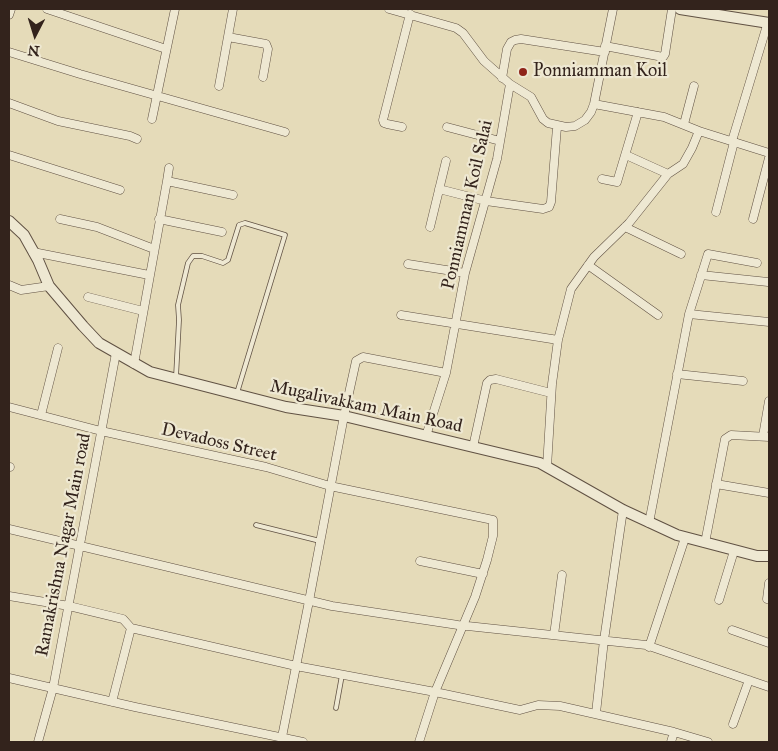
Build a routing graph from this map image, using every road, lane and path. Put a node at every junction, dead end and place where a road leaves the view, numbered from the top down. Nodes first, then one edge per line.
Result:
1 (11, 9) edge
2 (47, 9) edge
3 (175, 9) edge
4 (233, 9) edge
5 (389, 9) edge
6 (613, 9) edge
7 (672, 9) edge
8 (680, 9) edge
9 (410, 14) junction
10 (9, 15) edge
11 (769, 23) edge
12 (228, 37) junction
13 (166, 49) junction
14 (605, 49) junction
15 (9, 52) edge
16 (263, 77) dead end
17 (502, 78) junction
18 (510, 84) junction
19 (219, 86) dead end
20 (694, 86) dead end
21 (156, 96) junction
22 (9, 103) edge
23 (593, 108) junction
24 (638, 112) junction
25 (152, 119) dead end
26 (684, 124) junction
27 (447, 126) dead end
28 (402, 127) dead end
29 (557, 127) junction
30 (698, 131) junction
31 (285, 132) dead end
32 (137, 139) dead end
33 (500, 141) junction
34 (733, 141) junction
35 (769, 153) edge
36 (9, 155) edge
37 (626, 155) junction
38 (769, 158) edge
39 (446, 161) dead end
40 (169, 168) dead end
41 (668, 174) junction
42 (602, 180) dead end
43 (167, 181) junction
44 (440, 189) junction
45 (120, 190) dead end
46 (232, 195) dead end
47 (486, 201) junction
48 (716, 212) dead end
49 (60, 219) dead end
50 (753, 219) dead end
51 (159, 220) junction
52 (9, 221) edge
53 (430, 227) dead end
54 (625, 227) junction
55 (222, 232) dead end
56 (154, 249) junction
57 (33, 252) junction
58 (681, 254) dead end
59 (757, 262) dead end
60 (408, 264) dead end
61 (588, 265) junction
62 (465, 273) junction
63 (149, 275) junction
64 (701, 275) junction
65 (768, 282) edge
66 (9, 285) edge
67 (49, 286) junction
68 (88, 297) dead end
69 (143, 311) junction
70 (689, 314) junction
71 (401, 315) dead end
72 (658, 315) dead end
73 (769, 322) edge
74 (456, 323) junction
75 (558, 340) junction
76 (58, 348) dead end
77 (116, 353) junction
78 (134, 364) junction
79 (446, 373) junction
80 (677, 374) junction
81 (175, 379) junction
82 (743, 381) dead end
83 (551, 393) junction
84 (237, 394) junction
85 (769, 401) edge
86 (9, 407) edge
87 (41, 415) junction
88 (344, 416) junction
89 (101, 431) junction
90 (426, 436) junction
91 (766, 436) edge
92 (473, 447) junction
93 (548, 467) junction
94 (716, 484) junction
95 (330, 486) junction
96 (769, 492) edge
97 (623, 510) junction
98 (649, 523) junction
99 (256, 525) dead end
100 (9, 529) edge
101 (685, 538) junction
102 (320, 541) junction
103 (705, 543) junction
104 (80, 545) junction
105 (734, 550) junction
106 (769, 556) edge
107 (420, 561) dead end
108 (483, 574) junction
109 (562, 575) dead end
110 (769, 583) edge
111 (9, 596) edge
112 (767, 599) dead end
113 (719, 600) dead end
114 (310, 601) junction
115 (69, 606) junction
116 (462, 625) junction
117 (131, 628) junction
118 (732, 630) dead end
119 (554, 635) junction
120 (604, 640) junction
121 (769, 643) edge
122 (650, 647) junction
123 (296, 666) junction
124 (342, 675) junction
125 (9, 678) edge
126 (749, 680) junction
127 (769, 687) edge
128 (53, 688) junction
129 (435, 692) junction
130 (112, 702) junction
131 (336, 708) dead end
132 (596, 713) junction
133 (733, 724) dead end
134 (674, 732) junction
135 (281, 740) edge
136 (38, 742) edge
137 (303, 742) edge
138 (418, 742) edge
139 (671, 742) edge
140 (708, 742) edge

1 - 10 street
2 - 13 street
3 - 13 street
4 - 12 street
5 - 9 street
6 - 14 street
7 - 14 street
8 - 11 street
9 - 17 street
9 - 28 street
11 - 34 street
12 - 16 street
12 - 19 street
13 - 21 street
14 - 17 street
14 - 23 street
15 - 21 street
17 - 18 street
18 - 29 street
18 - 33 street, Ponniamman Koil Salai
20 - 26 street
21 - 25 street
21 - 31 street
22 - 32 street
23 - 24 street
23 - 29 street
24 - 26 street
24 - 37 street
26 - 30 street
27 - 33 street
29 - 47 street
30 - 34 street
30 - 41 street
33 - 47 street, Ponniamman Koil Salai
34 - 35 street
34 - 48 street
36 - 45 street
37 - 41 street
37 - 42 street
38 - 50 street
39 - 44 street
40 - 43 street
41 - 54 street
43 - 46 street
43 - 51 street
44 - 47 street
44 - 53 street
47 - 62 street, Ponniamman Koil Salai
49 - 56 street
51 - 55 street
51 - 56 street
52 - 57 street, Mugalivakkam Main Road
54 - 58 street
54 - 61 street
56 - 63 street
57 - 63 street
57 - 67 street, Mugalivakkam Main Road
59 - 64 street
60 - 62 street
61 - 72 street
61 - 75 street
62 - 74 street, Ponniamman Koil Salai
63 - 69 street
64 - 65 street
64 - 70 street
66 - 67 street
67 - 77 street, Mugalivakkam Main Road
68 - 69 street
69 - 78 street
70 - 73 street
70 - 80 street
71 - 74 street
74 - 75 street
74 - 79 street, Ponniamman Koil Salai
75 - 83 street
76 - 87 street
77 - 78 street, Mugalivakkam Main Road
77 - 89 street, Ramakrishna Nagar Main road
78 - 81 street, Mugalivakkam Main Road
79 - 88 street
79 - 90 street, Ponniamman Koil Salai
80 - 82 street
80 - 98 street
81 - 84 street, Mugalivakkam Main Road
81 - 84 lane
83 - 92 street
83 - 93 street
84 - 88 street, Mugalivakkam Main Road
85 - 91 street
86 - 87 street, Devadoss Street
87 - 89 street, Devadoss Street
88 - 90 street, Mugalivakkam Main Road
88 - 95 street
89 - 95 street, Devadoss Street
89 - 104 street, Ramakrishna Nagar Main road
90 - 92 street, Mugalivakkam Main Road
91 - 94 street
92 - 93 street, Mugalivakkam Main Road
93 - 97 street, Mugalivakkam Main Road
94 - 96 street
94 - 103 street
95 - 102 street
95 - 108 street, Devadoss Street
97 - 98 street, Mugalivakkam Main Road
97 - 120 street
98 - 101 street, Mugalivakkam Main Road
99 - 102 lane
100 - 104 street
101 - 103 street, Mugalivakkam Main Road
101 - 122 street
102 - 114 street
103 - 105 street, Mugalivakkam Main Road
104 - 114 street
104 - 115 street, Ramakrishna Nagar Main road
105 - 106 street, Mugalivakkam Main Road
105 - 113 street
107 - 108 street
108 - 116 street
109 - 119 street
110 - 112 street
111 - 115 street
114 - 116 street
114 - 123 street
115 - 117 street
115 - 128 street, Ramakrishna Nagar Main road
116 - 119 street
116 - 129 street
117 - 123 street
117 - 130 street
118 - 121 street
119 - 120 street
120 - 122 street
120 - 132 street
122 - 126 street
123 - 124 street
123 - 135 street
124 - 129 street
124 - 131 lane
125 - 128 street
126 - 127 street
126 - 133 street
128 - 130 street
128 - 136 street, Ramakrishna Nagar Main road
129 - 132 street
129 - 138 street
130 - 135 street
132 - 134 street
134 - 139 street
134 - 140 street
135 - 137 street

